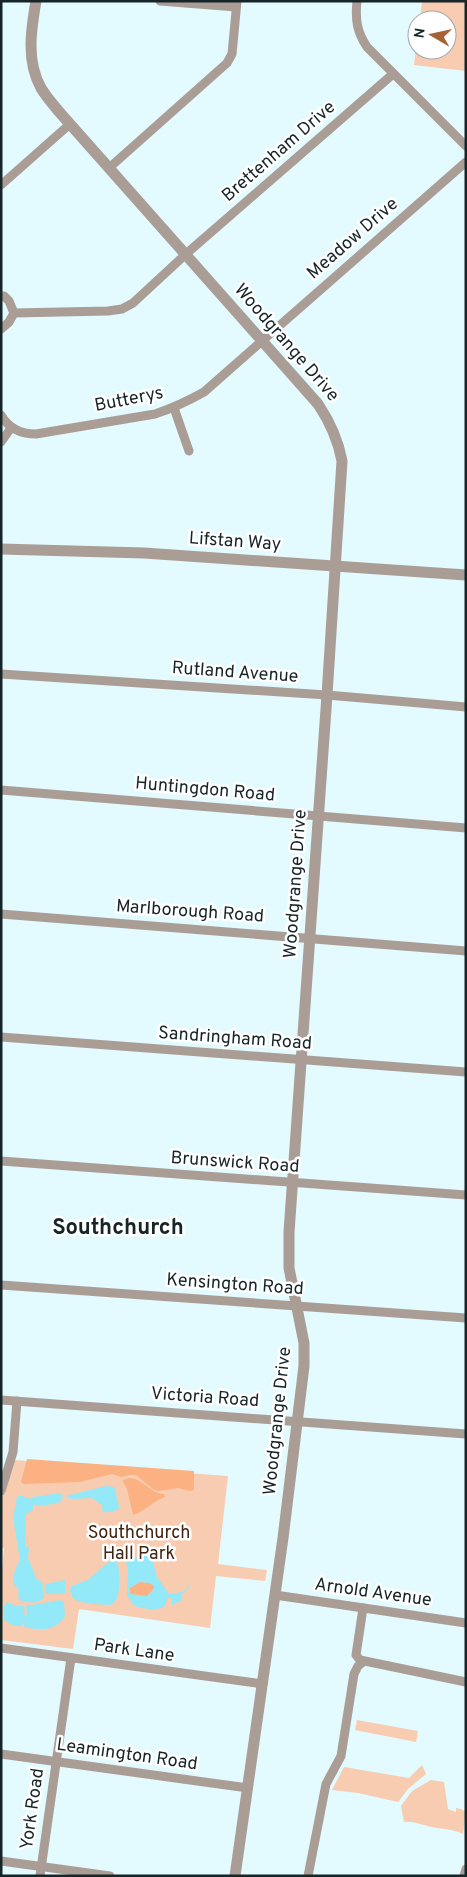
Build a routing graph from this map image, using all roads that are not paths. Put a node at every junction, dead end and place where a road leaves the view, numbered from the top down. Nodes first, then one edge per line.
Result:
1 (36, 1) edge
2 (160, 1) edge
3 (357, 1) edge
4 (236, 4) edge
5 (393, 74) junction
6 (70, 124) junction
7 (466, 146) edge
8 (466, 162) edge
9 (109, 168) junction
10 (1, 185) edge
11 (186, 254) junction
12 (1, 296) edge
13 (14, 313) junction
14 (1, 329) edge
15 (262, 341) junction
16 (174, 408) junction
17 (1, 415) edge
18 (11, 428) junction
19 (1, 442) edge
20 (188, 451) dead end
21 (1, 549) edge
22 (336, 567) junction
23 (466, 575) edge
24 (1, 674) edge
25 (327, 696) junction
26 (466, 707) edge
27 (1, 790) edge
28 (318, 816) junction
29 (466, 828) edge
30 (1, 914) edge
31 (310, 938) junction
32 (466, 951) edge
33 (1, 1037) edge
34 (301, 1060) junction
35 (466, 1072) edge
36 (1, 1161) edge
37 (292, 1183) junction
38 (466, 1195) edge
39 (1, 1285) edge
40 (296, 1305) junction
41 (466, 1318) edge
42 (1, 1400) edge
43 (17, 1401) junction
44 (298, 1422) junction
45 (466, 1434) edge
46 (1, 1492) edge
47 (275, 1595) junction
48 (363, 1608) junction
49 (466, 1623) edge
50 (1, 1648) edge
51 (71, 1658) junction
52 (362, 1662) junction
53 (466, 1682) edge
54 (263, 1684) junction
55 (1, 1754) edge
56 (56, 1762) junction
57 (248, 1788) junction
58 (1, 1861) edge
59 (466, 1869) edge
60 (41, 1871) edge
61 (110, 1876) edge
62 (235, 1876) edge
63 (308, 1876) edge
64 (464, 1876) edge

1 - 6 street, Woodgrange Drive
2 - 4 street
3 - 5 street
4 - 9 street
5 - 7 street
5 - 11 street, Brettenham Drive
6 - 9 street, Woodgrange Drive
6 - 10 street
8 - 15 street, Meadow Drive
9 - 11 street, Woodgrange Drive
11 - 13 street
11 - 15 street, Woodgrange Drive
12 - 13 street
13 - 14 street
15 - 16 street, Butterys
15 - 22 street, Woodgrange Drive
16 - 18 street, Butterys
16 - 20 street
17 - 18 street
18 - 19 street
21 - 22 street, Lifstan Way
22 - 23 street, Lifstan Way
22 - 25 street, Woodgrange Drive
24 - 25 street, Rutland Avenue
25 - 26 street, Rutland Avenue
25 - 28 street, Woodgrange Drive
27 - 28 street, Huntingdon Road
28 - 29 street, Huntingdon Road
28 - 31 street, Woodgrange Drive
30 - 31 street, Marlborough Road
31 - 32 street, Marlborough Road
31 - 34 street, Woodgrange Drive
33 - 34 street, Sandringham Road
34 - 35 street, Sandringham Road
34 - 37 street, Woodgrange Drive
36 - 37 street, Brunswick Road
37 - 38 street, Brunswick Road
37 - 40 street, Woodgrange Drive
39 - 40 street, Kensington Road
40 - 41 street, Kensington Road
40 - 44 street, Woodgrange Drive
42 - 43 street, Victoria Road
43 - 44 street, Victoria Road
43 - 46 street
44 - 45 street, Victoria Road
44 - 47 street, Woodgrange Drive
47 - 48 street, Arnold Avenue
47 - 54 street, Woodgrange Drive
48 - 49 street, Arnold Avenue
48 - 52 street
50 - 51 street, Park Lane
51 - 54 street, Park Lane
51 - 56 street, York Road
52 - 53 street
52 - 63 street
54 - 57 street, Woodgrange Drive
55 - 56 street, Leamington Road
56 - 57 street, Leamington Road
56 - 60 street, York Road
57 - 62 street, Woodgrange Drive
58 - 60 street
59 - 64 street
60 - 61 street

